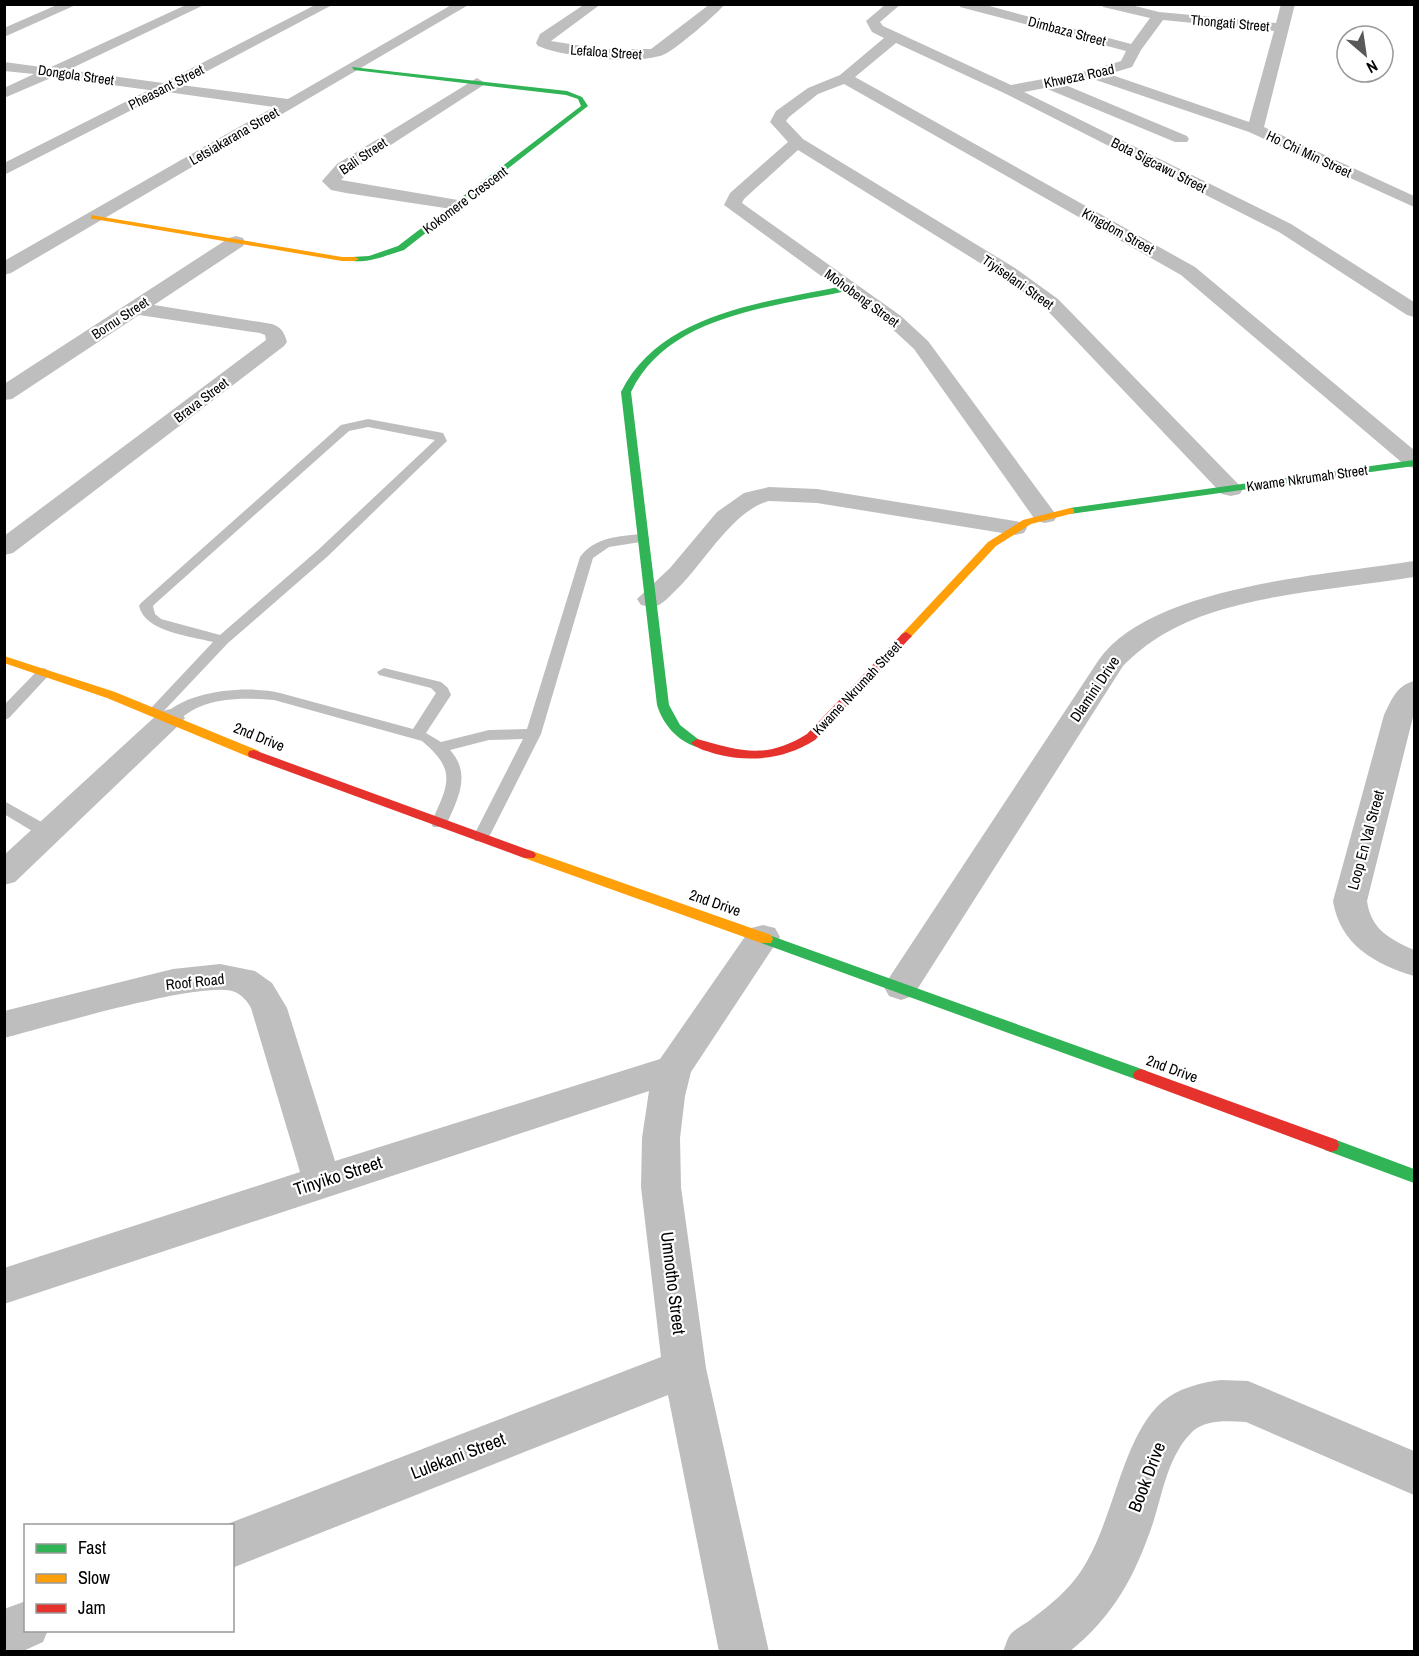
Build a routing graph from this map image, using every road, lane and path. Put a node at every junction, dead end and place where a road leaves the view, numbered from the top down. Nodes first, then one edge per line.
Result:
1 (72, 4) edge
2 (200, 4) edge
3 (328, 4) edge
4 (464, 4) edge
5 (595, 4) edge
6 (718, 4) edge
7 (895, 4) edge
8 (965, 4) edge
9 (1108, 4) edge
10 (1288, 4) edge
11 (1159, 16) junction
12 (1282, 28) junction
13 (4, 33) edge
14 (894, 37) junction
15 (1134, 49) junction
16 (4, 66) edge
17 (354, 68) junction
18 (53, 72) junction
19 (1094, 74) junction
20 (845, 78) junction
21 (477, 83) junction
22 (1047, 83) junction
23 (165, 87) junction
24 (1009, 90) junction
25 (4, 94) edge
26 (290, 104) junction
27 (1255, 129) junction
28 (1181, 139) dead end
29 (797, 142) junction
30 (4, 170) edge
31 (1414, 202) edge
32 (458, 205) junction
33 (94, 217) junction
34 (236, 242) junction
35 (7, 265) edge
36 (848, 288) junction
37 (135, 308) junction
38 (1414, 311) edge
39 (4, 394) edge
40 (1414, 462) edge
41 (1231, 489) junction
42 (1045, 516) junction
43 (1015, 528) junction
44 (11, 537) edge
45 (642, 538) junction
46 (1414, 569) edge
47 (650, 599) junction
48 (223, 640) junction
49 (4, 659) edge
50 (44, 672) junction
51 (384, 672) dead end
52 (1414, 690) edge
53 (4, 715) edge
54 (162, 715) junction
55 (532, 734) junction
56 (417, 735) junction
57 (440, 747) junction
58 (4, 806) edge
59 (439, 823) junction
60 (48, 833) junction
61 (481, 837) junction
62 (4, 874) edge
63 (763, 937) junction
64 (1414, 963) edge
65 (901, 987) junction
66 (4, 1025) edge
67 (673, 1069) junction
68 (1414, 1176) edge
69 (322, 1181) junction
70 (4, 1286) edge
71 (684, 1368) junction
72 (1414, 1473) edge
73 (234, 1544) edge
74 (24, 1627) edge
75 (4, 1634) edge
76 (744, 1652) edge
77 (1028, 1652) edge

1 - 13 street
2 - 18 street
3 - 23 street, Pheasant Street
4 - 17 street, Letsiakarana Street
5 - 6 street, Lefaloa Street
7 - 14 street, Bota Sigcawu Street
8 - 15 street, Dimbaza Street
9 - 11 street, Thongati Street
10 - 12 street, Ho Chi Min Street
11 - 12 street, Thongati Street
11 - 15 street, Khweza Road
12 - 27 street, Ho Chi Min Street
14 - 20 street
14 - 24 street, Bota Sigcawu Street
15 - 19 street, Khweza Road
16 - 18 street, Dongola Street
17 - 21 street, Kokomere Crescent
17 - 26 street, Letsiakarana Street
18 - 23 street, Dongola Street
18 - 25 street
19 - 22 street, Khweza Road
19 - 27 street
20 - 29 street, Tiyiselani Street
20 - 40 street, Kingdom Street
21 - 32 street, Kokomere Crescent
21 - 32 street, Bali Street
22 - 24 street, Khweza Road
22 - 28 street
23 - 26 street, Dongola Street
23 - 30 street, Pheasant Street
24 - 38 street, Bota Sigcawu Street
26 - 33 street, Letsiakarana Street
27 - 31 street, Ho Chi Min Street
29 - 36 street, Mohobeng Street
29 - 41 street, Tiyiselani Street
32 - 34 street, Kokomere Crescent
33 - 34 street, Kokomere Crescent
33 - 35 street, Letsiakarana Street
34 - 37 street, Bornu Street
36 - 42 street, Mohobeng Street
36 - 45 street, Kwame Nkrumah Street
37 - 39 street, Bornu Street
37 - 44 street, Brava Street
40 - 41 street, Kwame Nkrumah Street
41 - 42 street, Kwame Nkrumah Street
42 - 43 street, Kwame Nkrumah Street
43 - 47 street
43 - 47 street, Kwame Nkrumah Street
45 - 47 street, Kwame Nkrumah Street
45 - 55 lane
46 - 65 street, Dlamini Drive
48 - 48 lane
48 - 54 lane
49 - 50 street, 2nd Drive
50 - 53 lane
50 - 54 street, 2nd Drive
51 - 56 lane
52 - 64 street, Loop En Val Street
54 - 56 lane
54 - 59 street, 2nd Drive
54 - 60 street
55 - 57 lane
55 - 61 lane
56 - 57 lane
57 - 59 lane
58 - 60 lane
59 - 61 street, 2nd Drive
60 - 62 street
61 - 63 street, 2nd Drive
63 - 65 street, 2nd Drive
63 - 67 street, Umnotho Street
65 - 68 street, 2nd Drive
66 - 69 street, Roof Road
67 - 69 street, Tinyiko Street
67 - 71 street, Umnotho Street
69 - 70 street, Tinyiko Street
71 - 73 street, Lulekani Street
71 - 76 street, Umnotho Street
72 - 77 street, Book Drive
74 - 75 street

